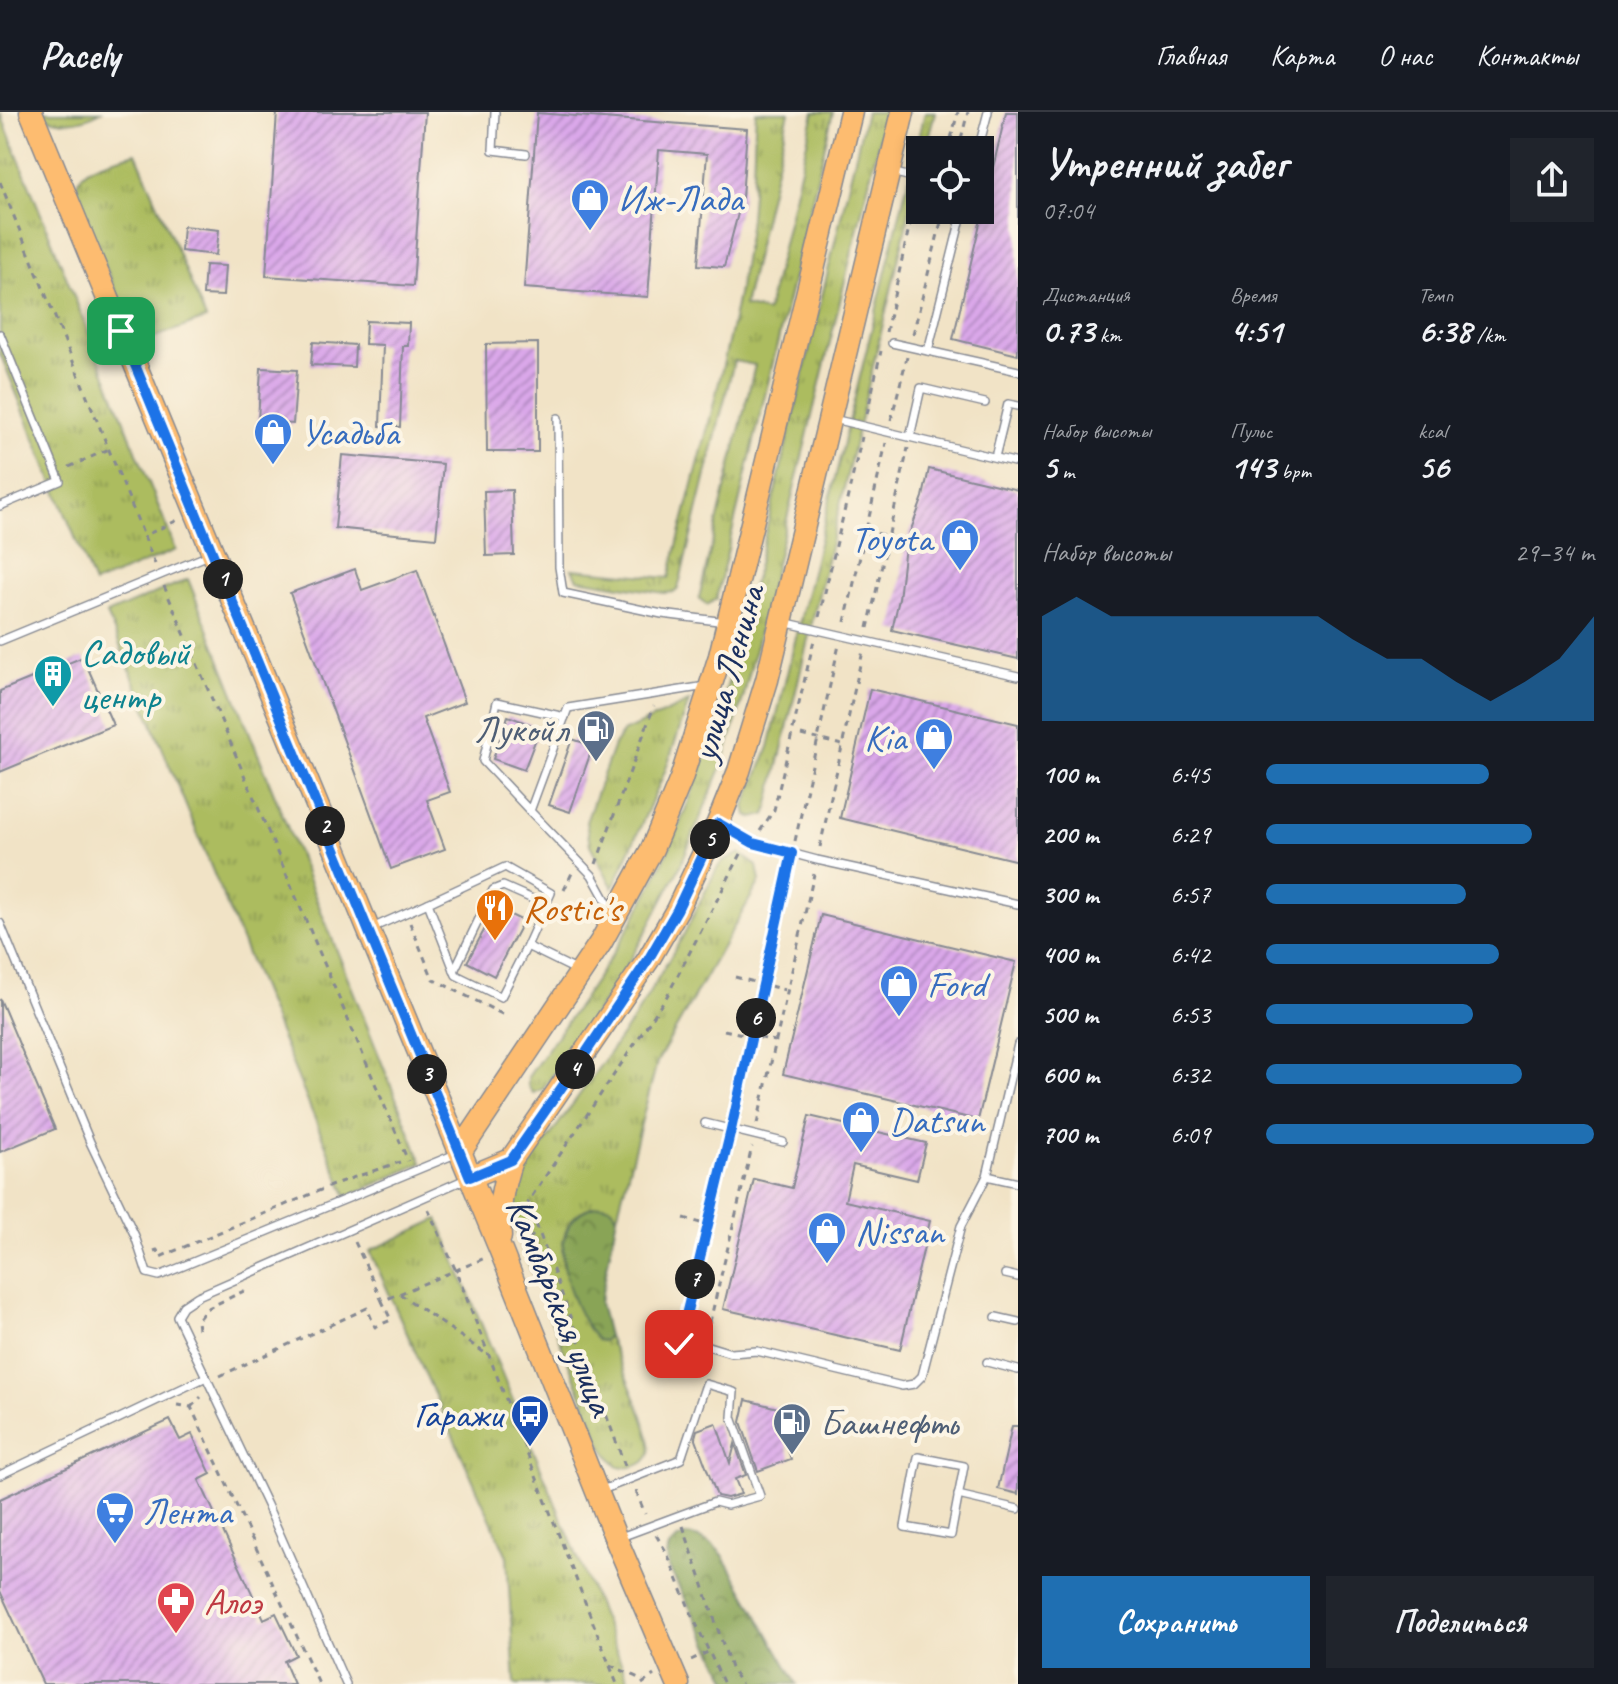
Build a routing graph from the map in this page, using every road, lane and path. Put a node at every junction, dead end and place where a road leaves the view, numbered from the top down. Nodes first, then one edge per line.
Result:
1 (31, 112) edge
2 (495, 112) edge
3 (851, 112) edge
4 (903, 112) edge
5 (958, 112) edge
6 (968, 112) edge
7 (988, 112) edge
8 (952, 136) edge
9 (962, 136) edge
10 (982, 136) edge
11 (526, 154) dead end
12 (889, 171) junction
13 (906, 175) edge
14 (0, 182) edge
15 (910, 224) edge
16 (941, 224) edge
17 (960, 224) edge
18 (0, 334) edge
19 (892, 343) dead end
20 (910, 347) junction
21 (928, 351) junction
22 (1018, 371) edge
23 (985, 403) dead end
24 (1018, 406) edge
25 (558, 418) dead end
26 (830, 418) junction
27 (864, 426) junction
28 (888, 432) junction
29 (910, 437) junction
30 (109, 449) junction
31 (995, 457) junction
32 (1018, 463) edge
33 (56, 472) junction
34 (0, 506) edge
35 (196, 512) junction
36 (865, 531) junction
37 (144, 536) junction
38 (888, 536) junction
39 (213, 553) junction
40 (159, 575) junction
41 (728, 622) junction
42 (781, 622) junction
43 (816, 630) junction
44 (842, 636) junction
45 (0, 641) edge
46 (865, 641) junction
47 (1018, 676) edge
48 (712, 685) junction
49 (658, 694) junction
50 (565, 717) junction
51 (801, 735) dead end
52 (818, 739) junction
53 (842, 745) junction
54 (530, 811) junction
55 (718, 823) junction
56 (753, 843) junction
57 (792, 853) junction
58 (817, 860) junction
59 (592, 875) junction
60 (428, 903) junction
61 (1018, 904) edge
62 (546, 905) junction
63 (616, 917) junction
64 (0, 923) edge
65 (368, 929) junction
66 (527, 946) junction
67 (454, 971) junction
68 (582, 973) junction
69 (735, 977) dead end
70 (763, 984) junction
71 (787, 991) junction
72 (724, 1030) dead end
73 (752, 1036) junction
74 (775, 1041) junction
75 (1018, 1044) edge
76 (705, 1123) dead end
77 (731, 1130) junction
78 (754, 1135) junction
79 (783, 1142) dead end
80 (460, 1152) junction
81 (511, 1160) junction
82 (411, 1170) junction
83 (987, 1176) junction
84 (470, 1177) junction
85 (1018, 1183) edge
86 (423, 1197) junction
87 (684, 1218) dead end
88 (708, 1225) junction
89 (539, 1233) junction
90 (355, 1241) dead end
91 (501, 1251) junction
92 (140, 1258) junction
93 (456, 1271) junction
94 (1005, 1274) dead end
95 (1018, 1277) edge
96 (246, 1290) dead end
97 (400, 1294) junction
98 (382, 1301) junction
99 (996, 1317) dead end
100 (1018, 1322) edge
101 (199, 1336) dead end
102 (657, 1340) dead end
103 (679, 1344) junction
104 (705, 1345) junction
105 (489, 1356) junction
106 (987, 1362) dead end
107 (1018, 1370) edge
108 (220, 1376) junction
109 (204, 1378) junction
110 (225, 1387) dead end
111 (210, 1388) junction
112 (176, 1405) dead end
113 (191, 1407) junction
114 (0, 1475) edge
115 (631, 1479) junction
116 (597, 1492) junction
117 (958, 1495) junction
118 (1018, 1509) edge
119 (679, 1515) junction
120 (650, 1526) junction
121 (616, 1539) junction
122 (609, 1665) junction
123 (643, 1680) dead end
124 (319, 1684) edge
125 (346, 1684) edge
126 (617, 1684) edge
127 (678, 1684) edge
128 (724, 1684) edge
129 (741, 1684) edge

1 - 35 main road, Камбарская улица
2 - 11 lane
3 - 41 main road, улица Ленина
4 - 12 main road, улица Ленина
5 - 8 path
6 - 9 path
7 - 10 lane
12 - 13 lane
12 - 26 main road, улица Ленина
14 - 30 path
15 - 27 path
16 - 20 path
17 - 21 lane
18 - 33 lane
19 - 20 lane
20 - 21 lane
20 - 28 path
21 - 22 lane
23 - 29 lane
24 - 31 lane
25 - 41 lane
26 - 27 lane
26 - 42 main road, улица Ленина
27 - 28 lane
27 - 43 path
28 - 29 lane
28 - 36 path
29 - 31 lane
29 - 38 path
30 - 33 path
30 - 37 path
31 - 32 lane
33 - 34 lane
35 - 37 path
35 - 39 main road, Камбарская улица
36 - 38 path
36 - 44 path
37 - 40 path
38 - 46 path
39 - 40 lane
39 - 65 main road, Камбарская улица
40 - 45 lane
40 - 82 path
41 - 48 main road, улица Ленина
42 - 43 lane
42 - 55 main road, улица Ленина
43 - 44 lane
43 - 56 path
44 - 46 lane
44 - 52 path
46 - 47 lane
46 - 53 path
48 - 49 lane
48 - 63 main road, улица Ленина
49 - 50 lane
49 - 59 path
50 - 54 lane
50 - 54 lane
51 - 52 path
52 - 53 path
52 - 57 path
53 - 58 path
54 - 59 lane
55 - 56 lane
55 - 81 main road, улица Ленина
56 - 57 lane
56 - 89 path
57 - 58 lane
57 - 70 path
58 - 61 lane
58 - 71 path
59 - 63 lane
60 - 62 lane
60 - 65 lane
60 - 67 lane
62 - 66 lane
62 - 67 lane
63 - 68 main road, улица Ленина
64 - 92 lane
65 - 80 main road, Камбарская улица
66 - 67 lane
66 - 68 lane
68 - 80 main road, улица Ленина
69 - 70 path
70 - 71 path
70 - 73 path
71 - 74 path
72 - 73 path
73 - 74 path
73 - 77 path
74 - 78 path
75 - 83 lane
76 - 77 lane
77 - 78 lane
77 - 88 path
78 - 79 lane
78 - 104 path
80 - 82 lane
80 - 84 main road, Камбарская улица
81 - 84 main road
81 - 91 main road
82 - 92 path
82 - 92 lane
83 - 85 lane
83 - 104 lane
84 - 86 lane
84 - 91 main road, Камбарская улица
86 - 93 path
86 - 109 lane
87 - 88 path
88 - 103 path
89 - 91 path
89 - 115 path
90 - 98 path
91 - 93 path
91 - 116 main road, Камбарская улица
93 - 97 path
93 - 105 path
94 - 95 lane
96 - 101 path
97 - 98 path
97 - 105 path
98 - 108 path
99 - 100 lane
102 - 103 lane
103 - 104 lane
105 - 122 path
106 - 107 lane
108 - 110 path
108 - 111 path
109 - 111 lane
109 - 114 lane
111 - 113 path
111 - 125 lane
112 - 113 path
113 - 124 path
115 - 116 lane
115 - 119 lane
115 - 120 path
116 - 121 main road, Камбарская улица
117 - 117 lane
117 - 118 lane
119 - 120 lane
119 - 129 path
120 - 121 lane
120 - 128 path
121 - 127 main road, Камбарская улица
122 - 123 path
122 - 126 path

